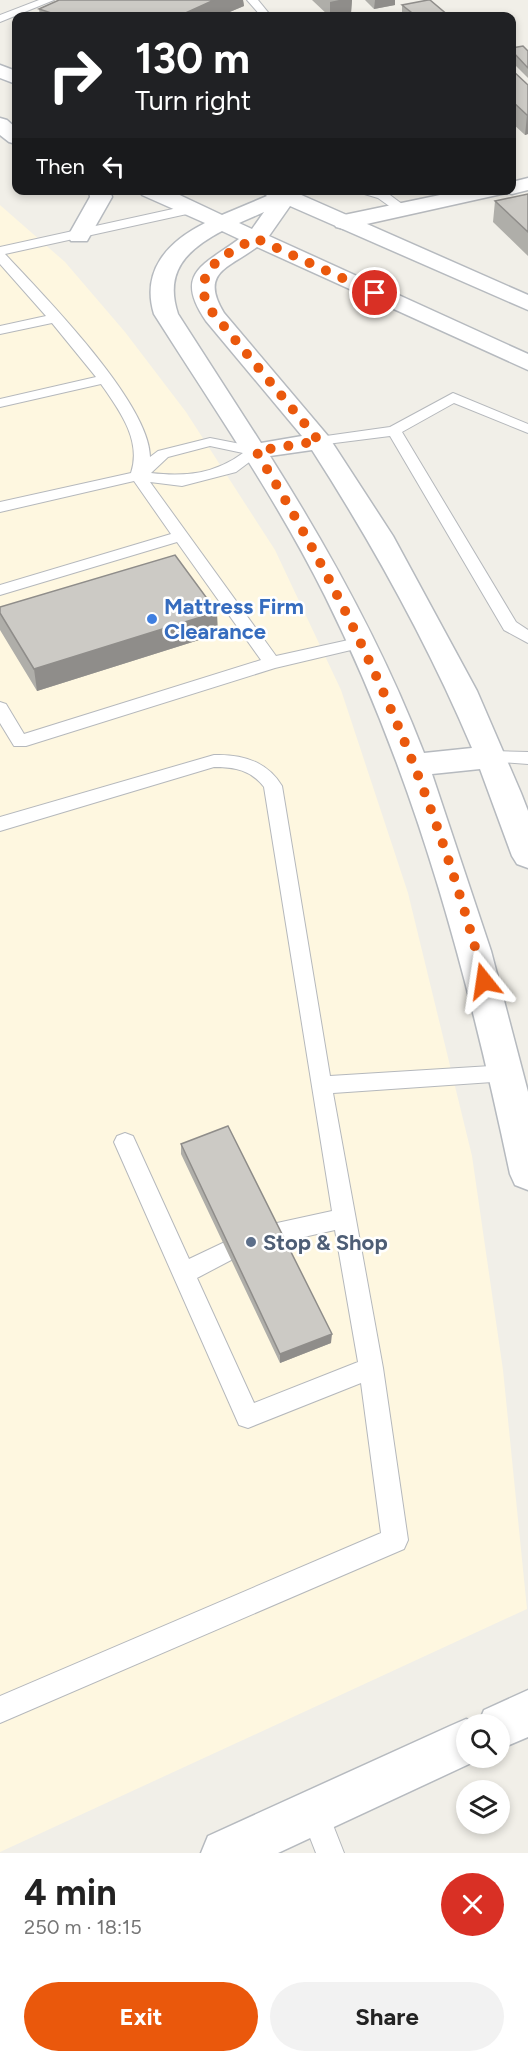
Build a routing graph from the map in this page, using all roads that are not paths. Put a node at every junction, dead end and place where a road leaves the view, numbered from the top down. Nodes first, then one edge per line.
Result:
1 (49, 0) edge
2 (252, 0) edge
3 (18, 12) edge
4 (262, 12) edge
5 (0, 123) edge
6 (12, 134) edge
7 (100, 195) edge
8 (161, 195) edge
9 (281, 195) edge
10 (284, 195) edge
11 (289, 195) edge
12 (390, 195) edge
13 (474, 195) edge
14 (191, 209) junction
15 (404, 210) junction
16 (220, 222) junction
17 (344, 222) junction
18 (79, 236) junction
19 (255, 238) junction
20 (0, 251) edge
21 (0, 256) edge
22 (528, 303) edge
23 (55, 318) junction
24 (455, 330) junction
25 (3, 331) edge
26 (528, 345) edge
27 (528, 363) edge
28 (104, 379) junction
29 (0, 403) edge
30 (528, 429) edge
31 (394, 431) junction
32 (319, 441) junction
33 (256, 451) junction
34 (138, 476) junction
35 (0, 507) edge
36 (182, 537) junction
37 (0, 590) edge
38 (528, 638) edge
39 (362, 642) junction
40 (272, 663) junction
41 (0, 708) edge
42 (491, 757) junction
43 (528, 758) edge
44 (414, 765) junction
45 (0, 824) edge
46 (528, 856) edge
47 (507, 1073) junction
48 (321, 1085) junction
49 (125, 1142) dead end
50 (528, 1174) edge
51 (344, 1218) junction
52 (277, 1233) edge
53 (227, 1251) edge
54 (184, 1274) junction
55 (371, 1368) junction
56 (0, 1710) edge
57 (528, 1713) edge
58 (510, 1721) edge
59 (456, 1748) edge
60 (322, 1833) edge
61 (225, 1853) edge

1 - 3 lane
2 - 4 lane
5 - 6 main road
7 - 18 main road
8 - 14 main road
9 - 16 main road
10 - 19 main road
11 - 17 main road
12 - 15 lane
13 - 15 main road
14 - 16 main road
14 - 18 lane
15 - 17 main road
16 - 19 main road
16 - 33 main road
17 - 22 main road
18 - 20 lane
19 - 24 main road
19 - 32 main road
21 - 23 lane
23 - 25 lane
23 - 28 lane
24 - 26 main road
24 - 27 main road
28 - 29 lane
28 - 34 lane
30 - 31 lane
31 - 32 lane
31 - 38 lane
32 - 33 main road
32 - 42 main road
33 - 34 lane
33 - 34 lane
33 - 39 main road
34 - 35 lane
34 - 36 lane
36 - 37 lane
36 - 40 lane
39 - 40 lane
39 - 44 main road
40 - 41 lane
42 - 43 lane
42 - 44 main road
42 - 46 main road
44 - 47 main road
45 - 48 lane
47 - 48 lane
47 - 50 main road
48 - 51 lane
49 - 54 lane
51 - 52 lane
51 - 55 lane
53 - 54 lane
54 - 55 lane
55 - 56 lane
57 - 58 main road
59 - 60 main road
60 - 61 main road

